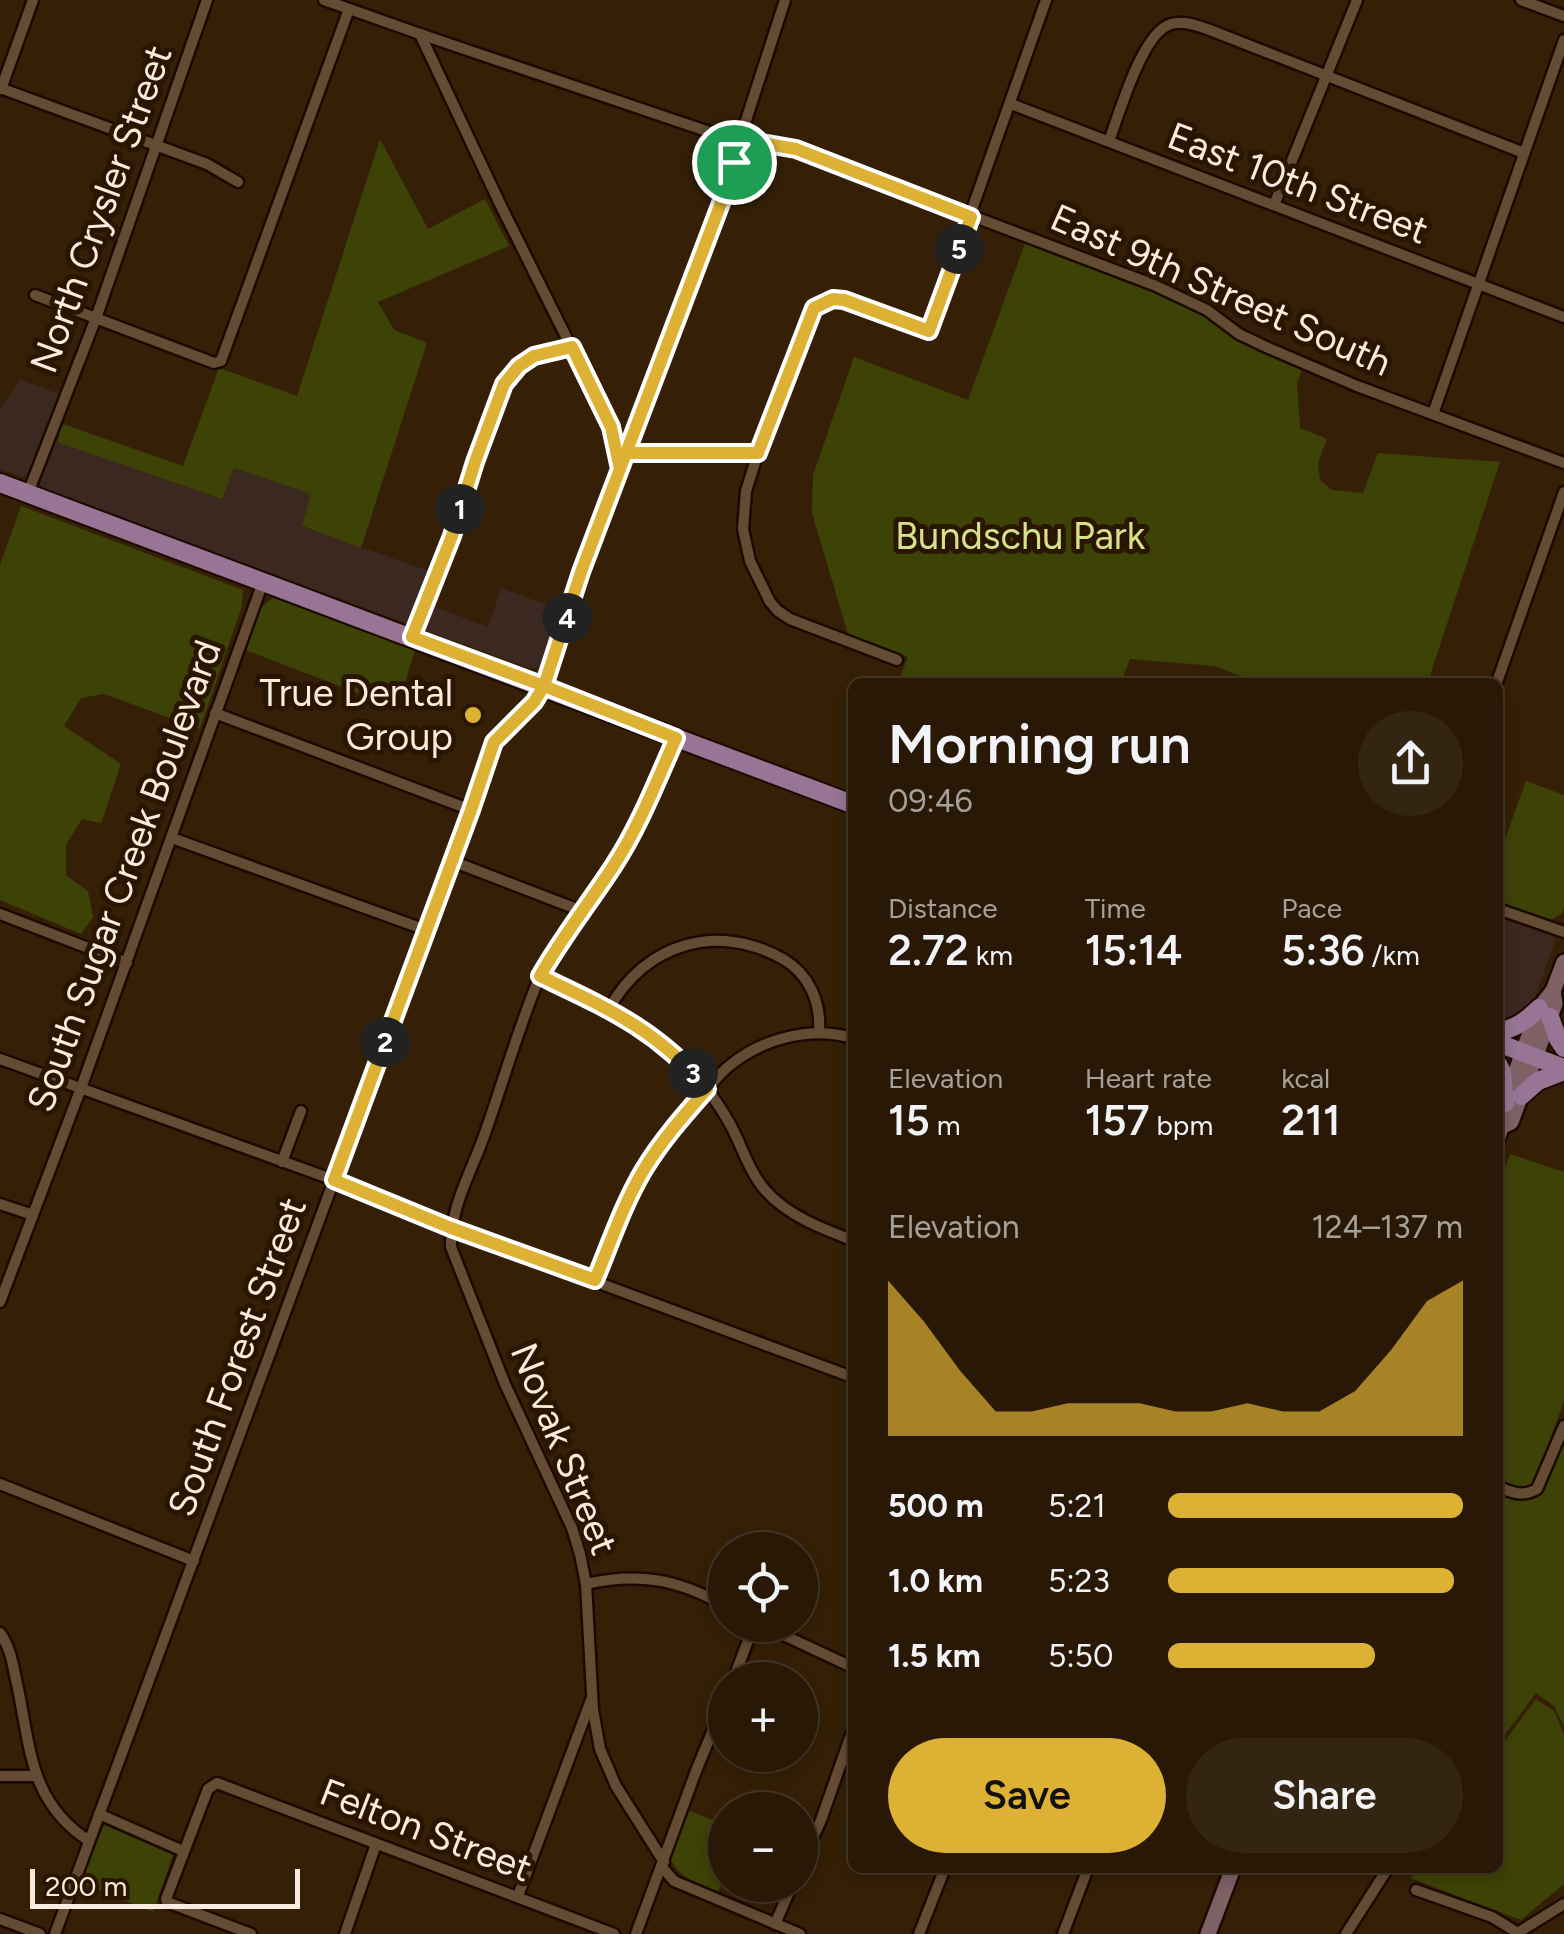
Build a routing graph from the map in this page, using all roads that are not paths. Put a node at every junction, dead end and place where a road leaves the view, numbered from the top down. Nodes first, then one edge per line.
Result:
1 (34, 0) edge
2 (207, 0) edge
3 (324, 0) edge
4 (785, 0) edge
5 (1046, 0) edge
6 (1357, 0) edge
7 (1521, 0) edge
8 (349, 9) junction
9 (1564, 16) edge
10 (420, 34) junction
11 (1564, 40) edge
12 (1328, 76) junction
13 (1, 88) edge
14 (1010, 104) junction
15 (739, 142) junction
16 (1110, 142) junction
17 (156, 144) junction
18 (1524, 153) junction
19 (238, 182) dead end
20 (1274, 205) junction
21 (971, 217) junction
22 (1478, 285) junction
23 (35, 295) dead end
24 (1564, 317) edge
25 (96, 318) junction
26 (572, 347) junction
27 (1433, 414) junction
28 (626, 453) junction
29 (758, 453) junction
30 (1564, 463) edge
31 (620, 469) junction
32 (0, 483) edge
33 (1564, 492) edge
34 (28, 494) junction
35 (263, 582) junction
36 (412, 637) junction
37 (897, 660) dead end
38 (1498, 678) edge
39 (544, 686) junction
40 (215, 713) junction
41 (676, 738) junction
42 (848, 802) edge
43 (471, 810) junction
44 (172, 838) junction
45 (452, 861) junction
46 (582, 911) junction
47 (1503, 911) edge
48 (0, 914) edge
49 (426, 930) junction
50 (1564, 932) edge
51 (126, 962) junction
52 (1564, 962) edge
53 (540, 976) junction
54 (609, 1008) junction
55 (1545, 1013) junction
56 (1503, 1031) edge
57 (818, 1032) junction
58 (848, 1037) edge
59 (1503, 1045) edge
60 (1564, 1048) edge
61 (1529, 1055) junction
62 (0, 1060) edge
63 (1564, 1069) edge
64 (1503, 1074) edge
65 (81, 1088) junction
66 (707, 1089) junction
67 (1513, 1099) junction
68 (302, 1111) dead end
69 (1503, 1113) edge
70 (282, 1162) junction
71 (334, 1180) junction
72 (0, 1204) edge
73 (33, 1216) junction
74 (451, 1228) junction
75 (848, 1238) edge
76 (595, 1280) junction
77 (0, 1302) edge
78 (848, 1375) edge
79 (1564, 1426) edge
80 (0, 1484) edge
81 (1503, 1489) edge
82 (194, 1560) junction
83 (586, 1584) junction
84 (708, 1596) edge
85 (1, 1634) edge
86 (799, 1642) edge
87 (848, 1664) edge
88 (592, 1696) junction
89 (708, 1742) edge
90 (848, 1743) edge
91 (0, 1776) edge
92 (37, 1776) junction
93 (100, 1814) junction
94 (818, 1825) edge
95 (90, 1841) junction
96 (376, 1844) junction
97 (184, 1851) junction
98 (663, 1865) junction
99 (943, 1873) edge
100 (1086, 1873) edge
101 (1230, 1873) edge
102 (1385, 1873) edge
103 (1416, 1890) dead end
104 (518, 1896) junction
105 (785, 1902) edge
106 (1564, 1904) edge
107 (0, 1919) edge
108 (776, 1924) junction
109 (1517, 1933) edge
110 (40, 1934) edge
111 (55, 1934) edge
112 (251, 1934) edge
113 (345, 1934) edge
114 (614, 1934) edge
115 (636, 1934) edge
116 (800, 1934) edge
117 (919, 1934) edge
118 (1063, 1934) edge
119 (1208, 1934) edge
120 (1346, 1934) edge

1 - 13 street
2 - 17 street, North Crysler Street
3 - 8 street, East 9th Street South
4 - 15 street
5 - 14 street
6 - 12 street
7 - 9 street
8 - 10 street, East 9th Street South
8 - 25 street
10 - 15 street, East 9th Street South
10 - 26 street
11 - 18 street
12 - 16 street
12 - 18 street
12 - 20 street
13 - 17 street
14 - 16 street, East 10th Street
14 - 21 street
15 - 21 street, East 9th Street South
15 - 28 street
16 - 20 street, East 10th Street
17 - 19 street
17 - 25 street, North Crysler Street
18 - 22 street
20 - 22 street, East 10th Street
21 - 27 street, East 9th Street South
21 - 29 street
22 - 24 street, East 10th Street
22 - 27 street
23 - 25 street
25 - 34 street, North Crysler Street
26 - 31 street
26 - 36 street
27 - 30 street, East 9th Street South
28 - 29 street
28 - 31 street
29 - 37 street
31 - 39 street
32 - 34 main road
33 - 38 street
34 - 35 main road
35 - 36 main road
35 - 40 street, South Sugar Creek Boulevard
36 - 39 main road
39 - 41 main road
39 - 43 street, South Forest Street
40 - 43 street
40 - 44 street, South Sugar Creek Boulevard
41 - 42 main road
41 - 46 street
43 - 45 street, South Forest Street
44 - 49 street
44 - 51 street, South Sugar Creek Boulevard
45 - 46 street
45 - 49 street, South Forest Street
46 - 53 street
47 - 50 street
48 - 51 street
49 - 71 street, South Forest Street
51 - 65 street, South Sugar Creek Boulevard
52 - 55 main road
53 - 54 street
53 - 74 street
54 - 57 street
54 - 66 street
55 - 56 main road
55 - 60 main road
55 - 61 main road
57 - 58 street
57 - 66 street
59 - 61 main road
61 - 63 main road
61 - 67 main road
62 - 65 street
63 - 67 main road
64 - 67 main road
65 - 70 street
65 - 73 street, South Sugar Creek Boulevard
66 - 75 street
66 - 76 street
67 - 69 main road
68 - 70 street
70 - 71 street
71 - 74 street
71 - 82 street, South Forest Street
72 - 73 street
73 - 77 street, South Sugar Creek Boulevard
74 - 76 street
74 - 83 street, Novak Street
76 - 78 street
79 - 81 street
80 - 82 street
82 - 93 street, South Forest Street
83 - 84 street
83 - 88 street, Novak Street
85 - 92 street
86 - 87 street
88 - 98 street, Novak Street
88 - 104 street
89 - 98 street
90 - 94 street
91 - 92 street
92 - 95 street
93 - 95 street, South Forest Street
93 - 97 street
95 - 111 street, South Forest Street
96 - 97 street, Felton Street
96 - 104 street, Felton Street
96 - 113 street
97 - 112 street
98 - 108 street
98 - 115 street
99 - 117 street
100 - 118 street
101 - 119 main road
102 - 120 street
103 - 109 street
104 - 114 street, Felton Street
105 - 108 street
106 - 109 street
107 - 110 street
108 - 116 street

